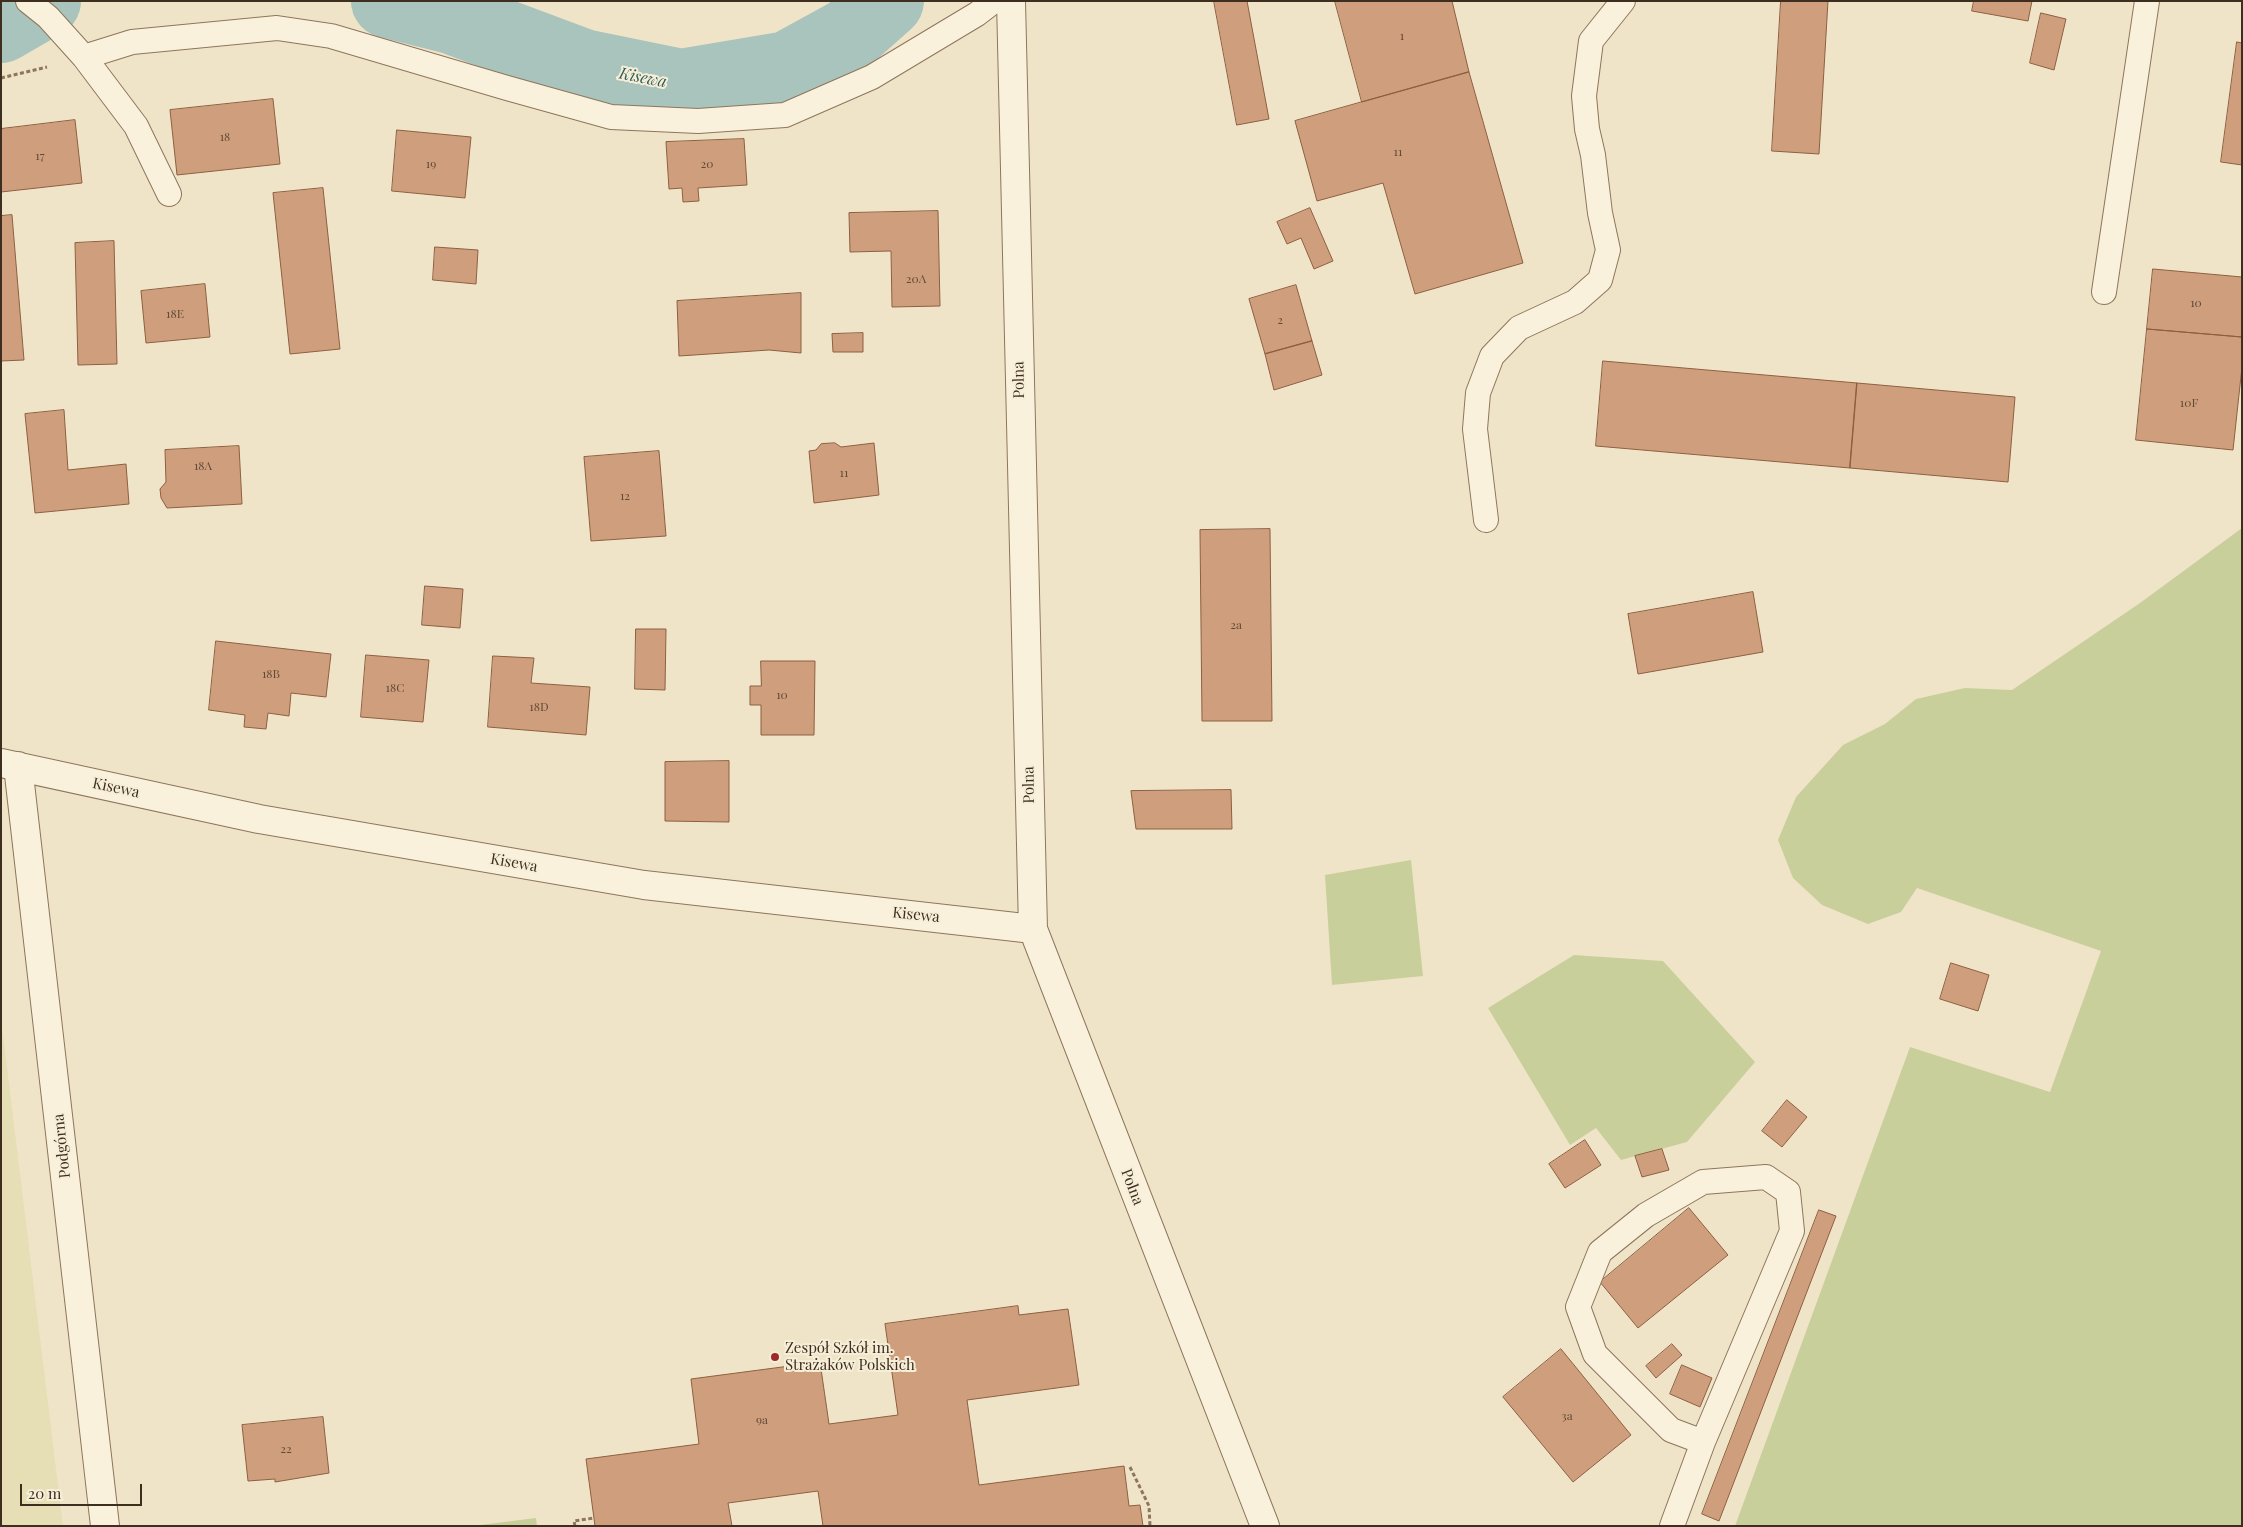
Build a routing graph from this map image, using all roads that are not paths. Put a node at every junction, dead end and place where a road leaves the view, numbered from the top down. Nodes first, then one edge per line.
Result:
1 (28, 1) edge
2 (994, 1) edge
3 (1011, 1) edge
4 (1623, 1) edge
5 (2147, 1) edge
6 (84, 57) junction
7 (169, 194) dead end
8 (2104, 292) dead end
9 (1486, 520) dead end
10 (10, 764) edge
11 (1032, 929) junction
12 (1703, 1442) junction
13 (105, 1526) edge
14 (1265, 1526) edge
15 (1672, 1526) edge

1 - 6 lane
2 - 6 lane
3 - 11 street, Polna
4 - 9 lane
5 - 8 lane
6 - 7 lane
10 - 11 street, Kisewa
10 - 13 street, Podgórna
11 - 14 street, Polna
12 - 12 lane
12 - 15 lane

